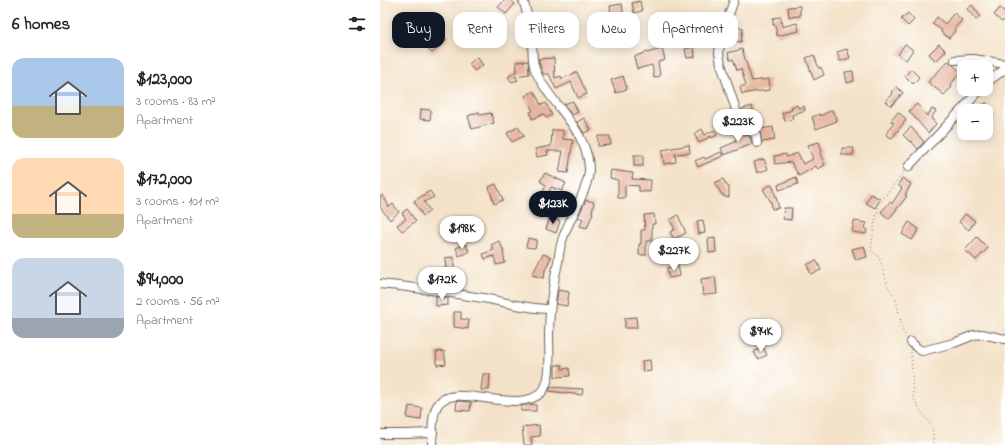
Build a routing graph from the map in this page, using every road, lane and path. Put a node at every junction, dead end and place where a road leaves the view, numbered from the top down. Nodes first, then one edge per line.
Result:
1 (523, 0) edge
2 (734, 0) edge
3 (955, 60) dead end
4 (1005, 64) edge
5 (1005, 69) edge
6 (993, 78) edge
7 (974, 96) edge
8 (757, 143) dead end
9 (908, 167) joint
10 (380, 284) edge
11 (549, 309) junction
12 (1005, 339) edge
13 (911, 342) junction
14 (433, 433) junction
15 (380, 434) edge
16 (432, 445) edge
17 (934, 445) edge

1 - 11 street
2 - 8 street
3 - 4 street
5 - 6 street
7 - 9 street
9 - 13 path
10 - 11 street
11 - 14 street
12 - 13 street
13 - 17 path
14 - 15 street
14 - 16 street

